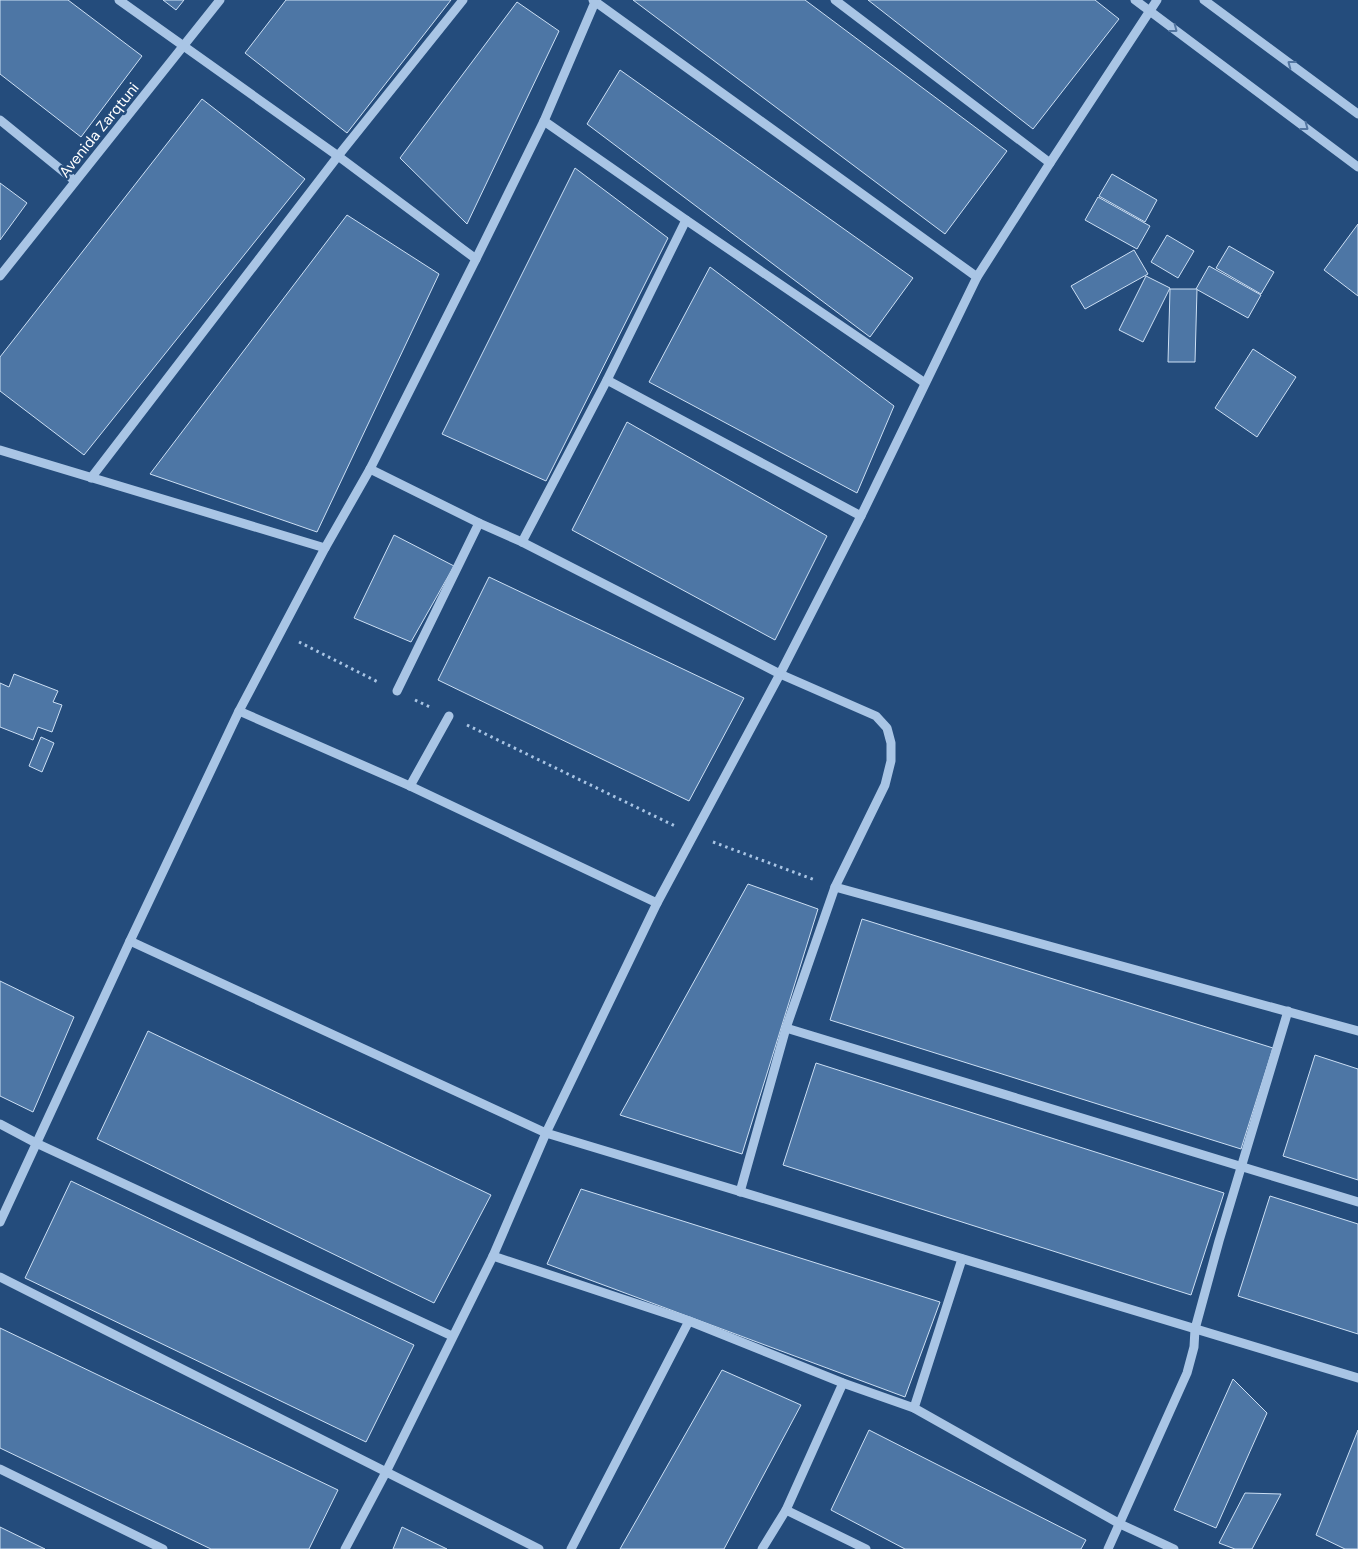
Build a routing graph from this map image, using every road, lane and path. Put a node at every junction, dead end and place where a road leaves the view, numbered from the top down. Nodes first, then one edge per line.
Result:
1 (119, 0) edge
2 (220, 0) edge
3 (463, 0) edge
4 (835, 0) edge
5 (1136, 0) edge
6 (1157, 0) edge
7 (1204, 0) edge
8 (594, 1) edge
9 (1150, 11) junction
10 (183, 47) junction
11 (1358, 114) edge
12 (0, 120) edge
13 (544, 121) junction
14 (338, 156) junction
15 (1357, 162) edge
16 (1050, 163) junction
17 (75, 181) junction
18 (686, 220) junction
19 (476, 259) junction
20 (0, 276) edge
21 (977, 277) junction
22 (607, 380) junction
23 (925, 383) junction
24 (0, 450) edge
25 (370, 469) junction
26 (91, 478) junction
27 (861, 516) junction
28 (479, 523) junction
29 (522, 542) junction
30 (324, 548) junction
31 (280, 633) junction
32 (780, 674) junction
33 (397, 692) junction
34 (240, 711) junction
35 (448, 716) junction
36 (410, 786) junction
37 (695, 835) junction
38 (835, 887) junction
39 (657, 903) junction
40 (130, 941) junction
41 (1288, 1011) junction
42 (786, 1028) junction
43 (1358, 1031) edge
44 (0, 1124) edge
45 (546, 1134) junction
46 (36, 1143) junction
47 (1242, 1168) junction
48 (740, 1192) junction
49 (1358, 1202) edge
50 (0, 1222) edge
51 (493, 1256) junction
52 (962, 1259) junction
53 (0, 1277) edge
54 (689, 1321) junction
55 (1196, 1329) junction
56 (452, 1336) junction
57 (1358, 1378) edge
58 (843, 1383) junction
59 (914, 1408) junction
60 (0, 1469) edge
61 (386, 1472) junction
62 (786, 1510) junction
63 (1120, 1524) junction
64 (163, 1549) edge
65 (345, 1549) edge
66 (539, 1549) edge
67 (571, 1549) edge
68 (762, 1549) edge
69 (866, 1549) edge
70 (1108, 1549) edge
71 (1174, 1549) edge

1 - 10 street
2 - 10 street, Avenida Zarqtuni
3 - 14 street
4 - 16 street
5 - 9 street
6 - 9 street
11 -> 7 street
8 - 13 street
8 - 21 street
9 -> 15 street
9 - 16 street
10 - 14 street
10 - 17 street, Avenida Zarqtuni
12 - 17 street
13 - 18 street
13 - 19 street
14 - 19 street
14 - 26 street
16 - 21 street
17 - 20 street, Avenida Zarqtuni
18 - 22 street
18 - 23 street
19 - 25 street
21 - 23 street
22 - 27 street
22 - 29 street
23 - 27 street
24 - 26 street
25 - 28 street
25 - 30 street
26 - 30 street
27 - 32 street
28 - 29 street
28 - 33 street
29 - 32 street
30 - 31 street
31 - 33 path
31 - 34 street
32 - 37 street
32 - 38 street
33 - 35 path
34 - 36 street
34 - 40 street
35 - 36 street
35 - 37 path
36 - 39 street
37 - 38 path
37 - 39 street
38 - 41 street
38 - 42 street
39 - 45 street
40 - 45 street
40 - 46 street
41 - 43 street
41 - 47 street
42 - 47 street
42 - 48 street
44 - 46 street
45 - 48 street
45 - 51 street
46 - 50 street
46 - 56 street
47 - 49 street
47 - 55 street
48 - 52 street
51 - 54 street
51 - 56 street
52 - 55 street
52 - 59 street
53 - 61 street
54 - 58 street
54 - 67 street
55 - 57 street
55 - 63 street
56 - 61 street
58 - 59 street
58 - 62 street
59 - 63 street
60 - 64 street
61 - 65 street
61 - 66 street
62 - 68 street
62 - 69 street
63 - 70 street
63 - 71 street

